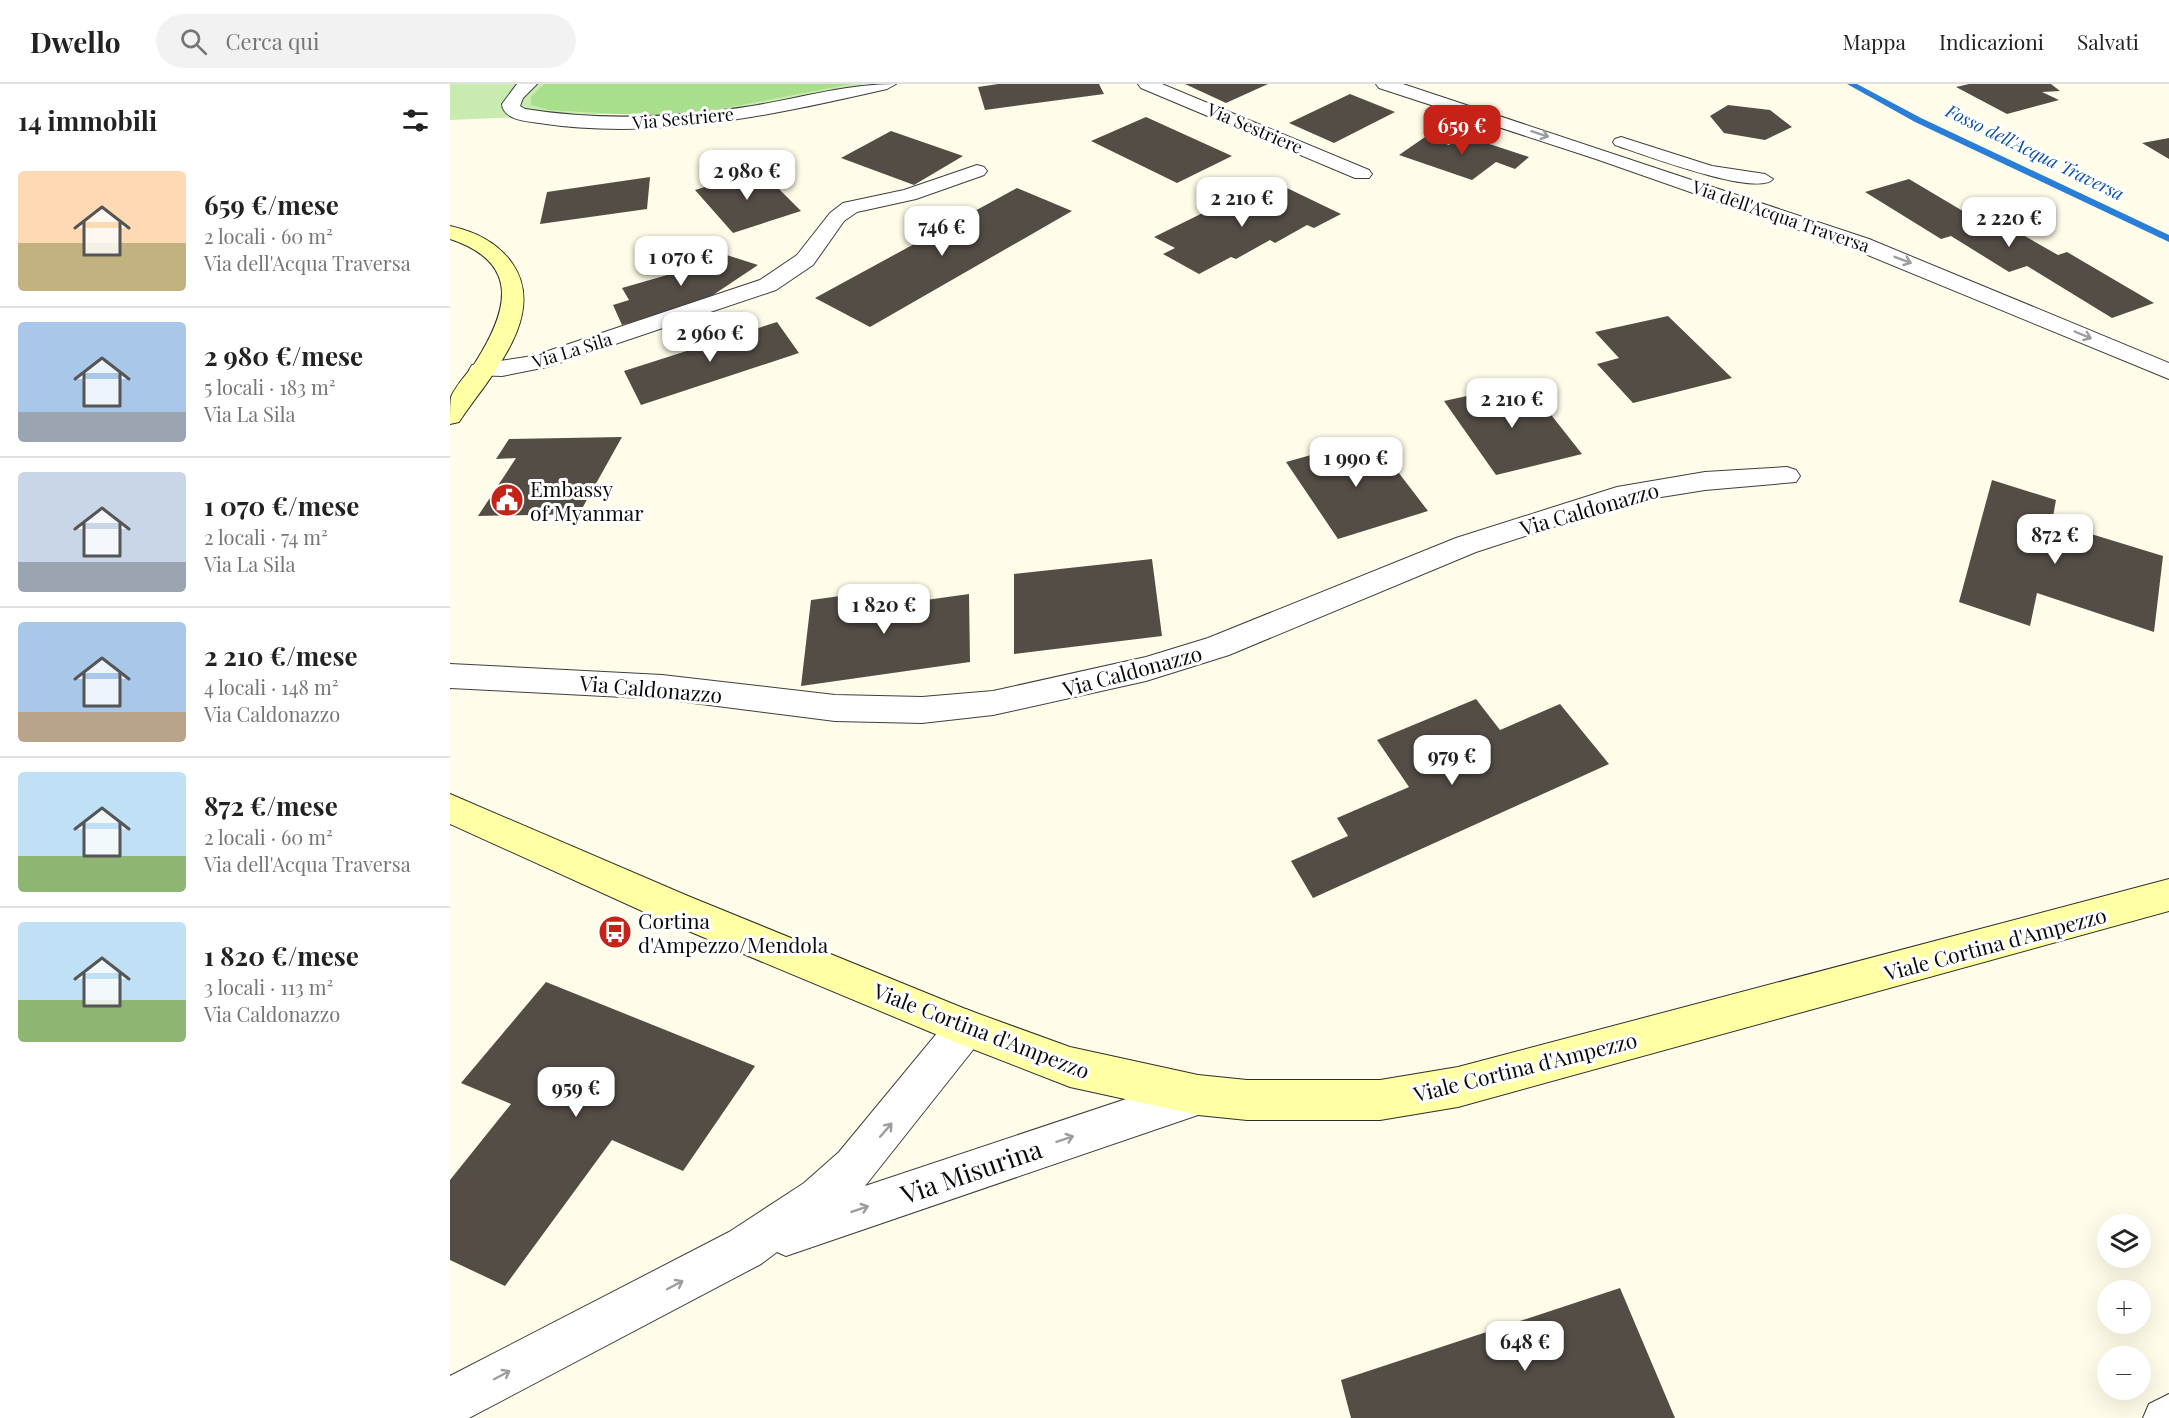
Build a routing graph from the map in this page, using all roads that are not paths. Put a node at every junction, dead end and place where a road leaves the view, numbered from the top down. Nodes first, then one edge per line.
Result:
1 (528, 84) edge
2 (887, 84) edge
3 (1147, 84) edge
4 (1384, 84) edge
5 (1620, 142) dead end
6 (1697, 167) junction
7 (977, 171) dead end
8 (1362, 174) dead end
9 (1765, 179) dead end
10 (1682, 182) junction
11 (450, 232) edge
12 (481, 370) junction
13 (2169, 372) edge
14 (450, 416) edge
15 (1787, 476) dead end
16 (450, 676) edge
17 (450, 807) edge
18 (2169, 895) edge
19 (966, 1028) junction
20 (1198, 1095) junction
21 (745, 1248) junction
22 (450, 1402) edge
23 (2169, 1414) edge
24 (2163, 1418) edge

1 - 2 street, Via Sestriere
3 - 8 street, Via Sestriere
4 -> 10 street, Via dell'Acqua Traversa
5 - 6 lane
6 - 9 lane
6 - 10 lane
7 - 12 street, Via La Sila
10 -> 13 street, Via dell'Acqua Traversa
11 - 12 street
12 - 14 street
15 - 16 street, Via Caldonazzo
17 - 19 street, Viale Cortina d'Ampezzo
18 - 20 street, Viale Cortina d'Ampezzo
19 - 20 street, Viale Cortina d'Ampezzo
21 -> 19 street, Via Misurina
21 -> 20 street, Via Misurina
22 -> 21 street, Via Misurina
23 - 24 lane

